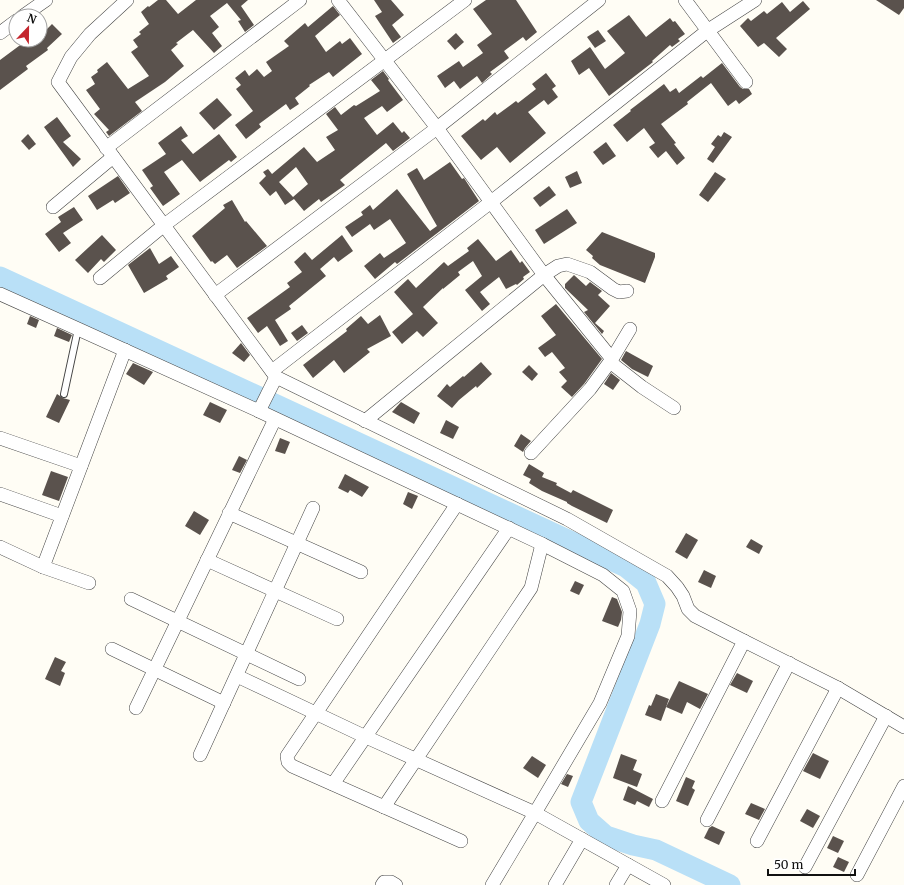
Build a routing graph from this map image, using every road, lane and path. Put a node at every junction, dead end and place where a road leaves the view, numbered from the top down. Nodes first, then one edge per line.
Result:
1 (46, 0) edge
2 (127, 0) edge
3 (300, 0) edge
4 (338, 0) edge
5 (465, 0) edge
6 (598, 0) edge
7 (684, 0) edge
8 (755, 0) edge
9 (34, 8) edge
10 (707, 31) junction
11 (385, 59) junction
12 (746, 82) dead end
13 (437, 128) junction
14 (110, 152) junction
15 (491, 202) junction
16 (53, 207) dead end
17 (163, 226) junction
18 (544, 275) junction
19 (100, 278) dead end
20 (627, 291) dead end
21 (0, 294) edge
22 (215, 295) junction
23 (78, 329) junction
24 (630, 329) dead end
25 (125, 350) junction
26 (611, 360) junction
27 (273, 378) junction
28 (64, 394) dead end
29 (260, 408) junction
30 (674, 408) dead end
31 (274, 419) junction
32 (364, 421) junction
33 (0, 438) edge
34 (531, 453) dead end
35 (81, 466) junction
36 (0, 494) edge
37 (457, 504) junction
38 (313, 508) dead end
39 (229, 513) junction
40 (62, 516) junction
41 (509, 528) junction
42 (297, 543) junction
43 (542, 544) junction
44 (0, 547) edge
45 (207, 560) junction
46 (43, 567) junction
47 (361, 572) dead end
48 (89, 583) dead end
49 (275, 590) junction
50 (131, 599) dead end
51 (337, 619) dead end
52 (178, 620) junction
53 (744, 640) junction
54 (112, 649) dead end
55 (247, 654) junction
56 (789, 663) junction
57 (155, 668) junction
58 (237, 676) junction
59 (299, 679) dead end
60 (838, 688) junction
61 (224, 703) junction
62 (136, 708) dead end
63 (316, 713) junction
64 (886, 716) junction
65 (904, 727) edge
66 (366, 737) junction
67 (200, 755) dead end
68 (416, 759) junction
69 (333, 784) junction
70 (904, 786) edge
71 (662, 800) dead end
72 (384, 807) junction
73 (535, 813) junction
74 (707, 820) dead end
75 (582, 839) junction
76 (461, 841) dead end
77 (757, 841) dead end
78 (628, 864) junction
79 (805, 867) dead end
80 (857, 875) dead end
81 (382, 885) edge
82 (396, 885) edge
83 (492, 885) edge
84 (555, 885) edge
85 (616, 885) edge
86 (664, 885) edge

1 - 9 street
2 - 14 street
3 - 14 street
4 - 11 street
5 - 11 street
6 - 13 street
7 - 10 street
8 - 10 street
10 - 12 street
10 - 15 street
11 - 13 street
11 - 17 street
13 - 15 street
13 - 22 street
14 - 16 street
14 - 17 street
15 - 18 street
15 - 27 street
17 - 19 street
17 - 22 street
18 - 20 street
18 - 26 street
18 - 32 street
21 - 23 street
22 - 27 street
23 - 25 street
23 - 28 lane
24 - 26 street
25 - 29 street
25 - 35 street
26 - 30 street
26 - 34 street
27 - 29 street
27 - 32 street
29 - 31 street
31 - 37 street
31 - 39 street
32 - 53 street
33 - 35 street
35 - 40 street
36 - 40 street
37 - 41 street
37 - 63 street
38 - 42 street
39 - 42 street
39 - 45 street
40 - 46 street
41 - 43 street
41 - 66 street
42 - 47 street
42 - 49 street
43 - 68 street
43 - 73 street
44 - 46 street
45 - 49 street
45 - 52 street
46 - 48 street
49 - 51 street
49 - 55 street
50 - 52 street
52 - 55 street
52 - 57 street
53 - 56 street
53 - 71 street
54 - 57 street
55 - 58 street
55 - 59 street
56 - 60 street
56 - 74 street
57 - 61 street
57 - 62 street
58 - 61 street
58 - 63 street
60 - 64 street
60 - 77 street
61 - 67 street
63 - 66 street
63 - 69 street
64 - 65 street
64 - 79 street
66 - 68 street
66 - 69 street
68 - 72 street
68 - 73 street
69 - 72 street
70 - 80 street
72 - 76 street
73 - 75 street
73 - 83 street
75 - 78 street
75 - 84 street
78 - 85 street
78 - 86 street
81 - 82 street

